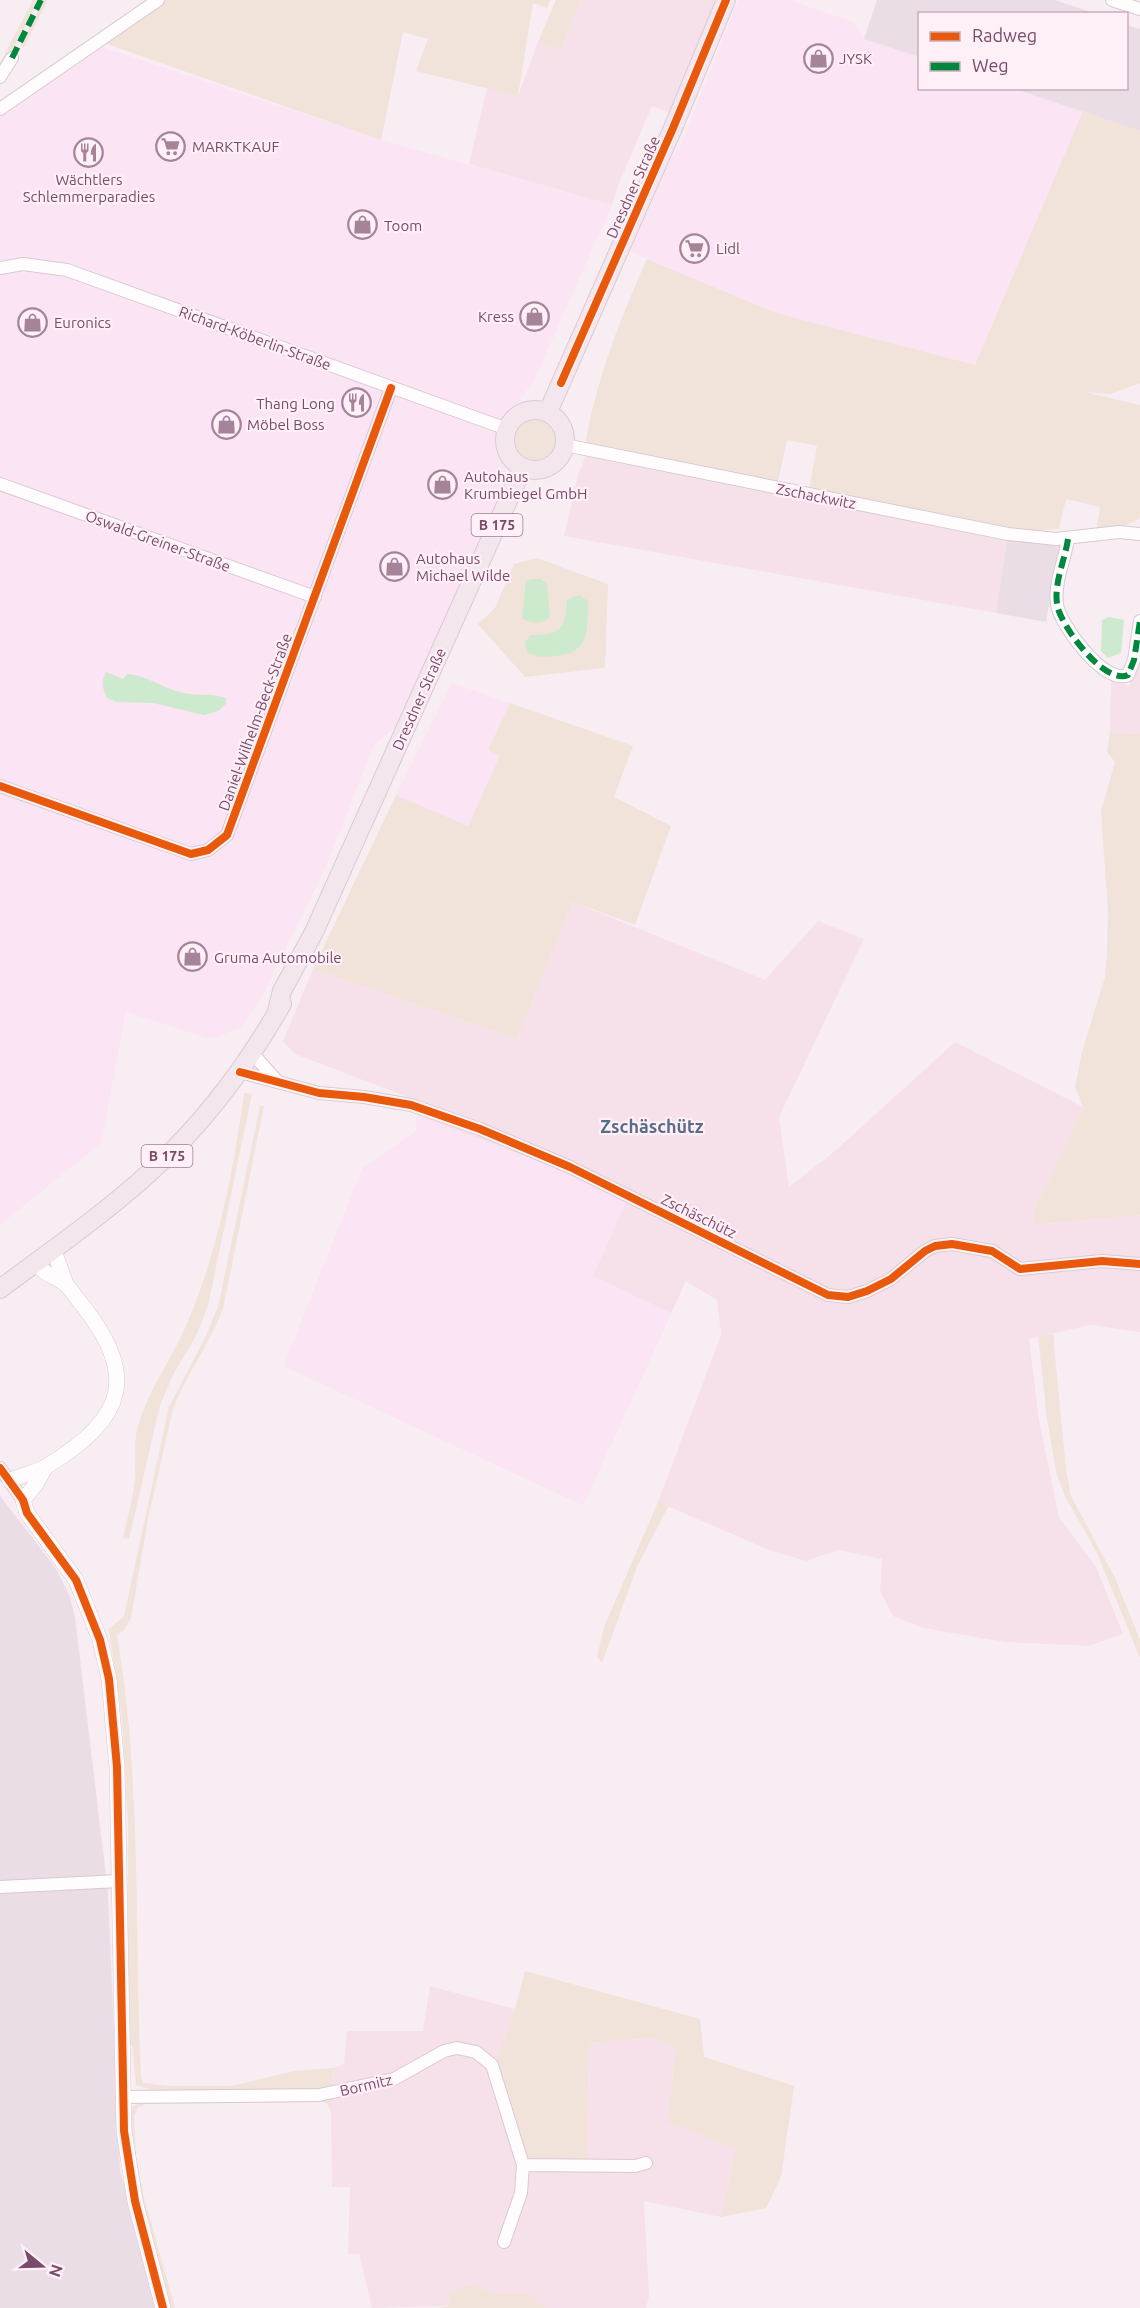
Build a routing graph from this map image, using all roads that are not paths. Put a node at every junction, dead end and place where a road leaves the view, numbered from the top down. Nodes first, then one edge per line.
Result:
1 (158, 0) edge
2 (726, 0) edge
3 (1112, 0) edge
4 (1140, 9) edge
5 (12, 57) dead end
6 (0, 76) edge
7 (0, 109) edge
8 (0, 268) edge
9 (391, 388) junction
10 (548, 412) junction
11 (507, 429) junction
12 (565, 445) junction
13 (523, 467) junction
14 (0, 484) edge
15 (1140, 534) edge
16 (1068, 539) junction
17 (315, 597) junction
18 (1140, 621) edge
19 (0, 786) edge
20 (252, 1053) junction
21 (240, 1072) junction
22 (277, 1081) junction
23 (53, 1248) junction
24 (36, 1261) junction
25 (1140, 1264) edge
26 (0, 1281) edge
27 (66, 1284) junction
28 (0, 1289) edge
29 (0, 1468) edge
30 (45, 1468) junction
31 (10, 1481) junction
32 (23, 1500) junction
33 (119, 1881) junction
34 (0, 1887) edge
35 (123, 2097) junction
36 (646, 2163) dead end
37 (523, 2165) junction
38 (504, 2242) dead end
39 (163, 2308) edge

1 - 7 street
2 - 10 main road, Dresdner Straße
3 - 4 street
5 - 6 street
8 - 9 street, Richard-Köberlin-Straße
9 - 11 street, Richard-Köberlin-Straße
9 - 17 street, Daniel-Wilhelm-Beck-Straße
10 - 11 main road
10 - 12 main road
11 - 13 main road
12 - 13 main road
12 - 16 street, Zschackwitz
13 - 20 main road, Dresdner Straße / B 175
14 - 17 street, Oswald-Greiner-Straße
15 - 16 street, Zschackwitz
16 - 18 street
17 - 19 street, Daniel-Wilhelm-Beck-Straße
20 - 21 main road, Dresdner Straße / B 175
20 - 22 street
21 - 22 street, Zschäschütz
21 - 23 main road, B 175
22 - 25 street, Zschäschütz
23 - 24 main road, B 175
23 - 27 street
24 - 26 main road, B 175
24 - 27 street
24 - 28 main road, B 175
27 - 30 street
29 - 31 street
30 - 31 street
30 - 32 street
31 - 32 street
32 - 33 street
33 - 34 street
33 - 35 street
35 - 37 street, Bormitz
35 - 39 street
36 - 37 street
37 - 38 street, Bormitz

